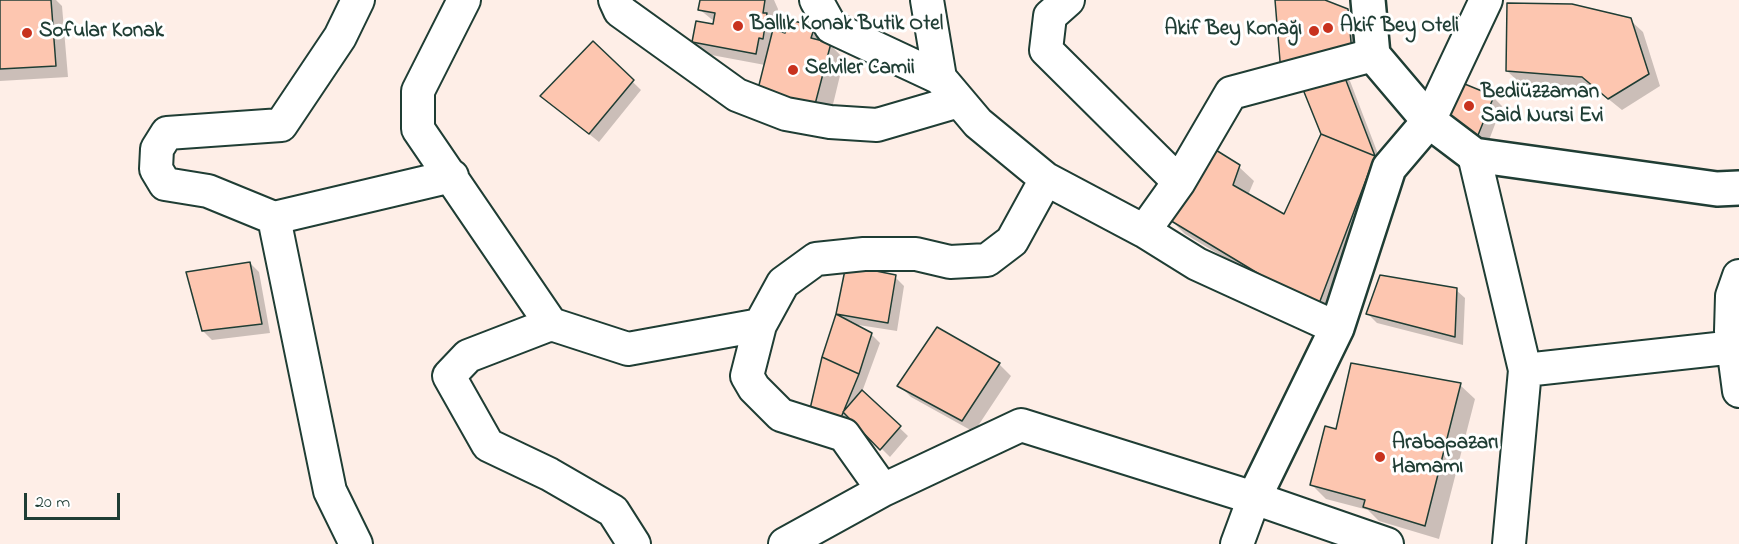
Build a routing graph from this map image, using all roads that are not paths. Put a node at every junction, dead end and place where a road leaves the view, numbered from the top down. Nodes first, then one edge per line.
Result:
1 (358, 0) edge
2 (464, 0) edge
3 (615, 0) edge
4 (816, 0) edge
5 (927, 0) edge
6 (1068, 0) edge
7 (1368, 0) edge
8 (1486, 0) edge
9 (1373, 55) junction
10 (949, 89) junction
11 (1429, 121) junction
12 (1474, 155) junction
13 (452, 176) junction
14 (1046, 179) junction
15 (1179, 182) junction
16 (1739, 188) edge
17 (274, 218) junction
18 (1144, 231) junction
19 (1739, 276) edge
20 (551, 324) junction
21 (760, 324) junction
22 (1337, 328) junction
23 (1735, 347) junction
24 (1525, 370) junction
25 (1739, 391) edge
26 (884, 490) junction
27 (1254, 498) junction
28 (356, 544) edge
29 (634, 544) edge
30 (785, 544) edge
31 (1236, 544) edge
32 (1387, 544) edge
33 (1509, 544) edge

1 - 17 street
2 - 13 street
3 - 10 street
4 - 10 street
5 - 10 street
6 - 15 street
7 - 9 main road
8 - 11 street
9 - 11 main road
9 - 15 street
10 - 14 street
11 - 12 main road
11 - 22 main road
12 - 16 main road
12 - 24 street
13 - 17 street
13 - 20 street
14 - 18 street
14 - 21 street
15 - 18 street
17 - 28 street
18 - 22 street
19 - 23 street
20 - 21 street
20 - 29 street
21 - 26 street
22 - 27 main road
23 - 24 street
23 - 25 street
24 - 33 street
26 - 27 street
26 - 30 street
27 - 31 street
27 - 32 street

